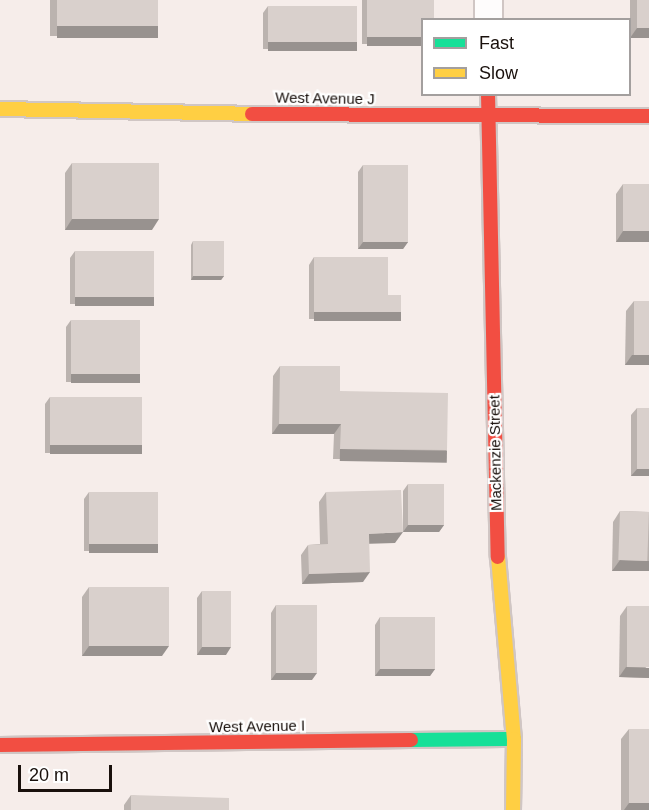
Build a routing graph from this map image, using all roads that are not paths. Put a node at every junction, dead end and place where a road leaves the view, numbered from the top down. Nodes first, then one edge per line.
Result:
1 (488, 0) edge
2 (488, 18) edge
3 (488, 96) edge
4 (0, 109) edge
5 (649, 116) edge
6 (488, 118) junction
7 (514, 739) junction
8 (0, 745) edge
9 (513, 810) edge

1 - 2 street
3 - 6 street, Mackenzie Street
4 - 6 street, West Avenue J
5 - 6 street, West Avenue J
6 - 7 street, Mackenzie Street
7 - 8 street, West Avenue I
7 - 9 street, Mackenzie Street

